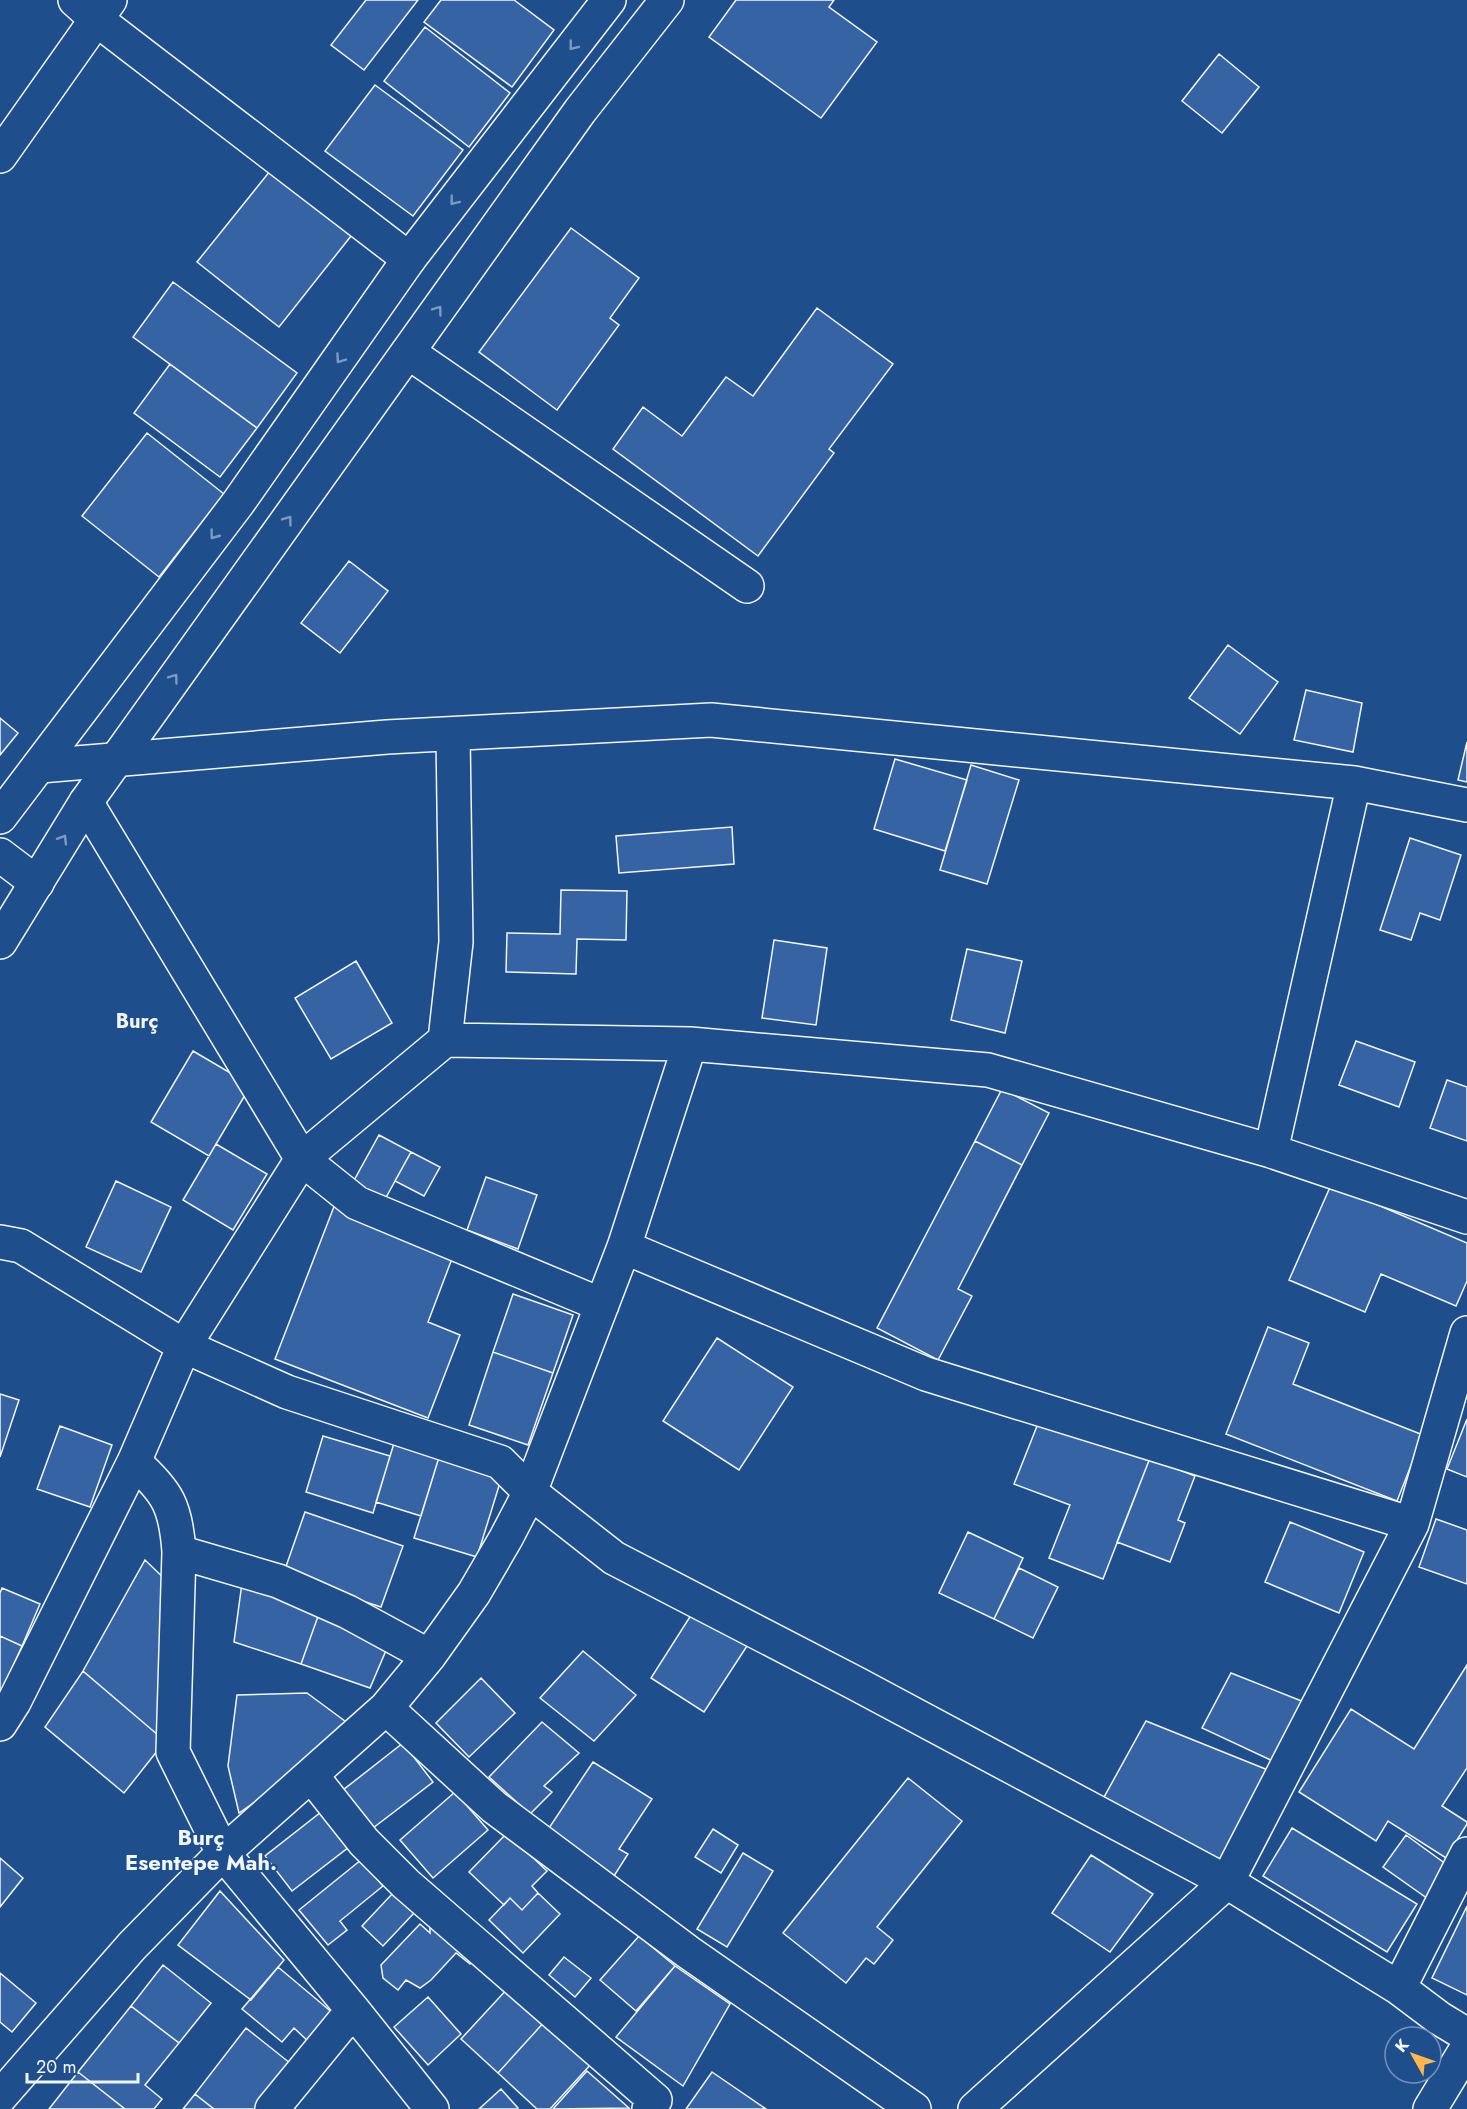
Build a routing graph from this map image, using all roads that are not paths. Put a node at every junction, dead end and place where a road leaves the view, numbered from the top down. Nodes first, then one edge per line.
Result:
1 (609, 0) edge
2 (667, 0) edge
3 (93, 6) edge
4 (0, 156) edge
5 (410, 259) junction
6 (408, 352) junction
7 (747, 586) dead end
8 (453, 735) junction
9 (116, 759) junction
10 (40, 766) junction
11 (1354, 783) junction
12 (86, 802) junction
13 (1467, 805) edge
14 (0, 818) edge
15 (0, 855) edge
16 (37, 883) junction
17 (0, 942) edge
18 (445, 1040) junction
19 (690, 1044) junction
20 (1271, 1151) junction
21 (302, 1159) junction
22 (1467, 1217) edge
23 (0, 1242) edge
24 (624, 1247) junction
25 (602, 1305) junction
26 (1467, 1334) edge
27 (184, 1346) junction
28 (134, 1462) junction
29 (530, 1492) junction
30 (1412, 1524) junction
31 (179, 1552) junction
32 (429, 1656) junction
33 (386, 1708) junction
34 (0, 1724) edge
35 (311, 1775) junction
36 (223, 1853) junction
37 (1467, 1854) edge
38 (1227, 1882) junction
39 (1399, 1988) junction
40 (353, 2010) junction
41 (1467, 2035) edge
42 (1467, 2048) edge
43 (0, 2097) edge
44 (272, 2109) edge
45 (432, 2109) edge
46 (649, 2109) edge
47 (914, 2109) edge
48 (975, 2109) edge
49 (1430, 2109) edge

1 -> 5 street
6 -> 2 street
3 - 4 street
3 - 5 street
5 -> 10 street
6 - 7 street
9 -> 6 street
8 - 9 street
8 - 11 street
8 - 18 street
9 - 10 street
9 - 12 street
10 - 14 street
11 - 13 street
11 - 20 street
16 -> 12 street
12 - 21 street
15 - 16 street
16 - 17 street
18 - 19 street
18 - 21 street
19 - 20 street
19 - 24 street
20 - 22 street
21 - 25 street
21 - 27 street
23 - 27 street
24 - 25 street
24 - 30 street
25 - 29 street
26 - 30 street
27 - 28 street
27 - 29 street
28 - 31 street
28 - 34 street
29 - 32 street
29 - 38 street
30 - 38 street
31 - 32 street
31 - 36 street
32 - 33 street
33 - 35 street
33 - 47 street
35 - 36 street
35 - 46 street
36 - 40 street
36 - 43 street
37 - 39 street
38 - 39 street
38 - 48 street
39 - 41 street
40 - 44 street
40 - 45 street
42 - 49 street

